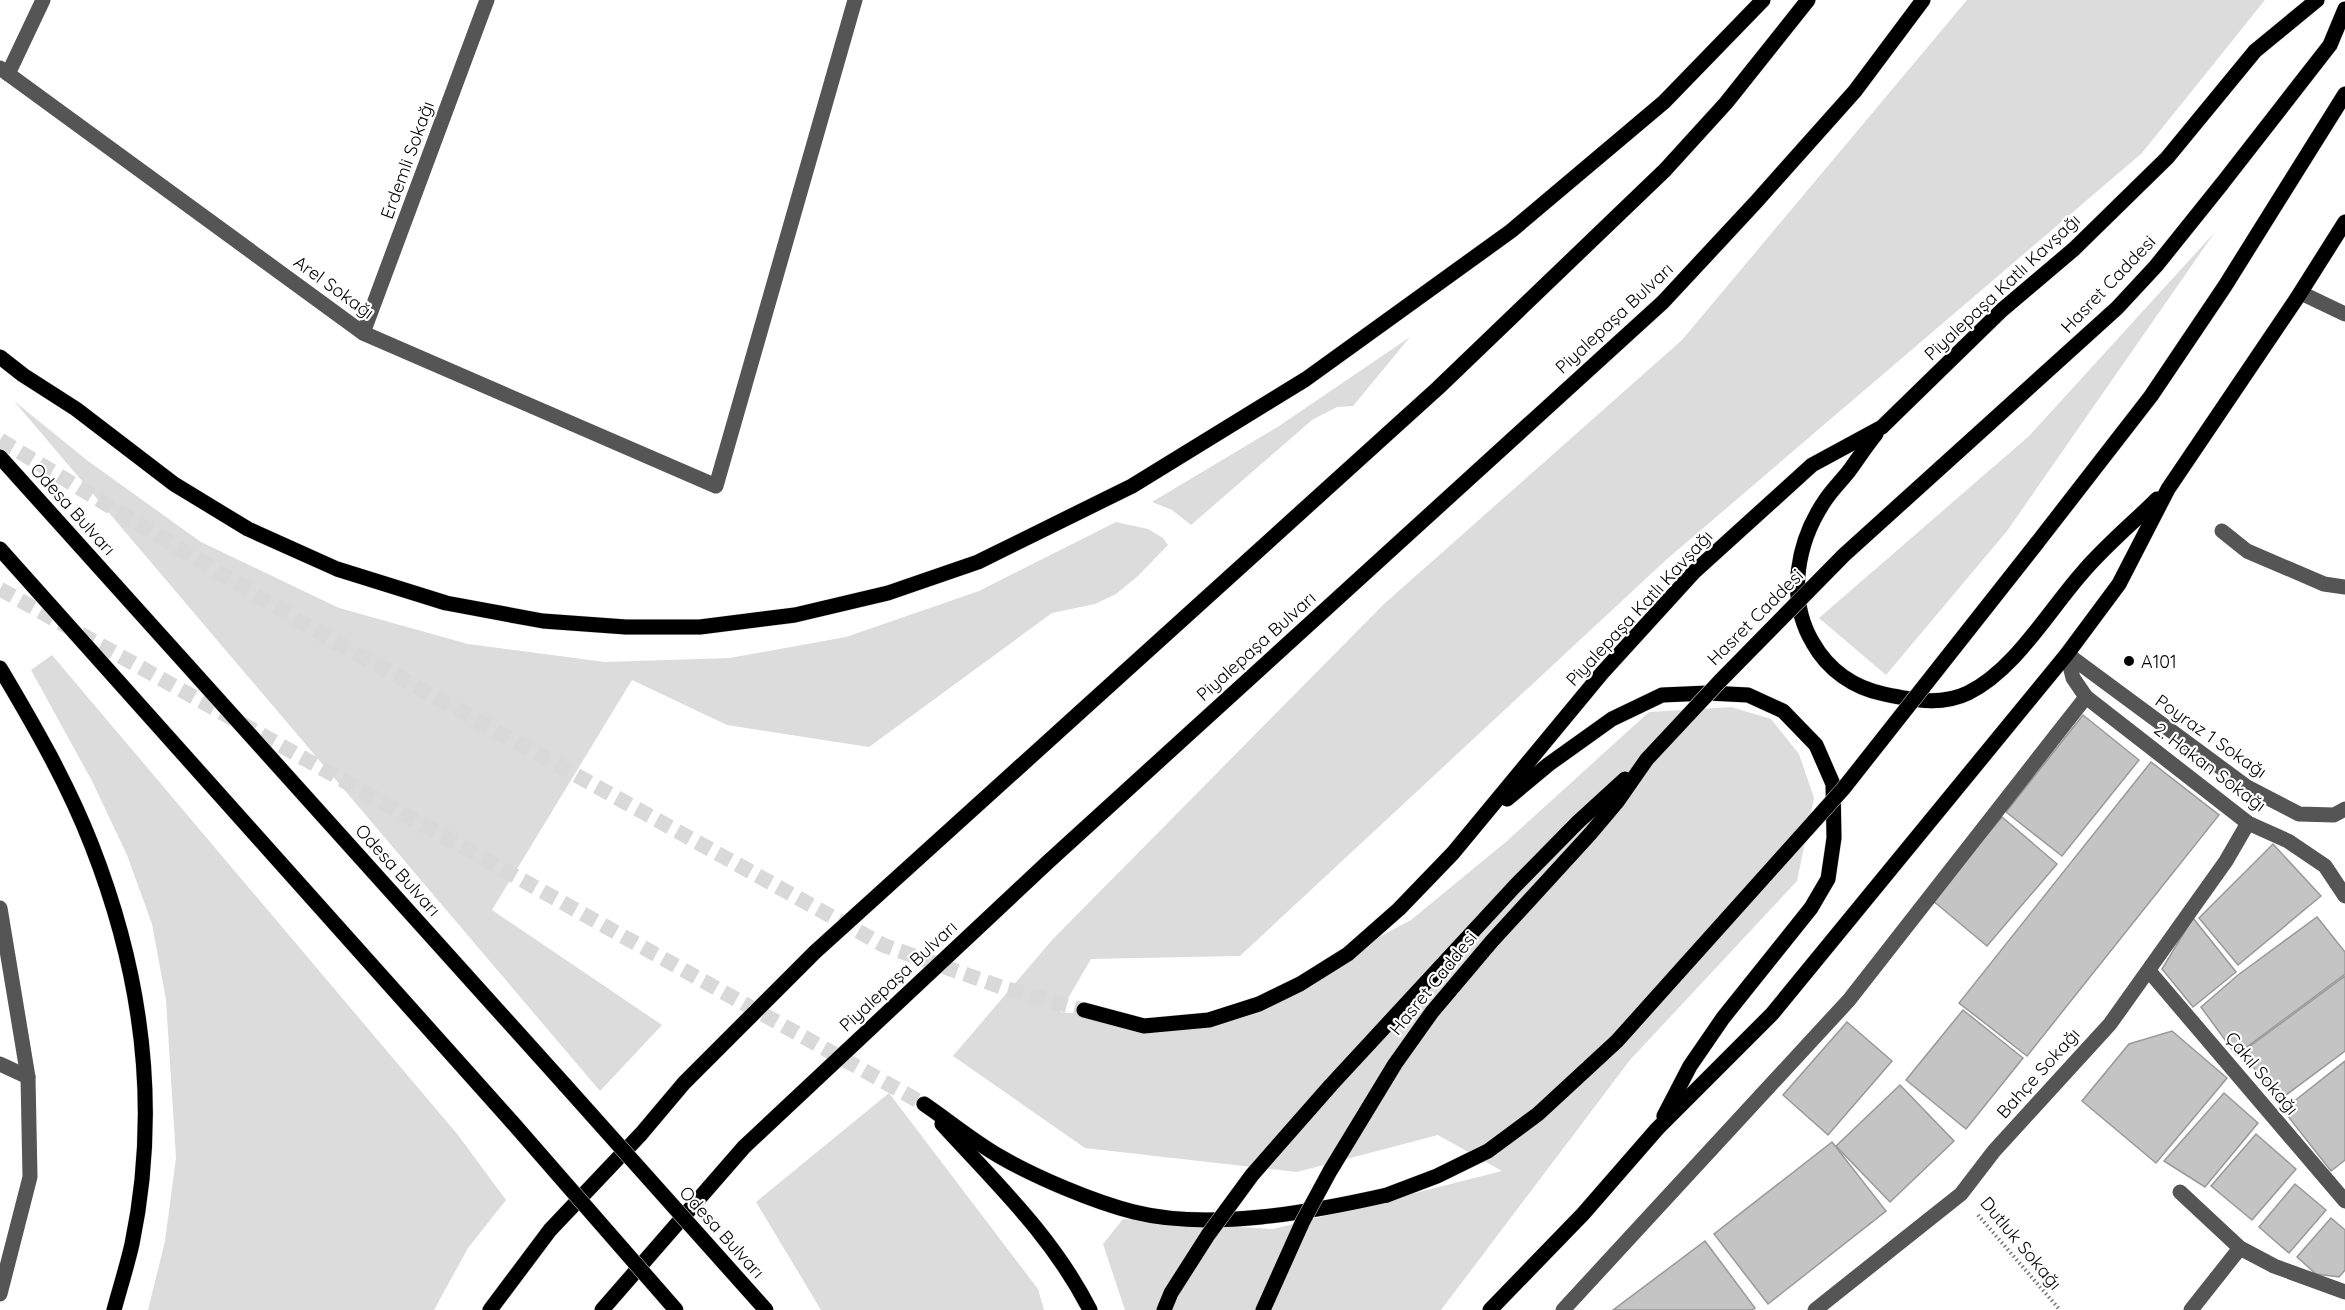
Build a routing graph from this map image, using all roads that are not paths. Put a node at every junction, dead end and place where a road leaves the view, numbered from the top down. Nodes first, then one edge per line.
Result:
1 (43, 0) edge
2 (488, 0) edge
3 (855, 0) edge
4 (1763, 0) edge
5 (1809, 0) edge
6 (1923, 0) edge
7 (2317, 0) edge
8 (2345, 9) edge
9 (4, 71) edge
10 (2345, 94) edge
11 (2345, 222) edge
12 (2301, 293) junction
13 (2345, 314) edge
14 (363, 333) junction
15 (0, 357) edge
16 (1882, 428) junction
17 (0, 458) edge
18 (2168, 489) junction
19 (2222, 531) dead end
20 (0, 549) edge
21 (2345, 586) edge
22 (2067, 654) junction
23 (0, 668) edge
24 (2086, 697) junction
25 (1647, 759) junction
26 (2345, 809) edge
27 (1478, 823) junction
28 (2248, 823) junction
29 (2345, 896) edge
30 (0, 908) edge
31 (2149, 971) junction
32 (1084, 1010) tunnel mouth
33 (0, 1064) edge
34 (28, 1077) junction
35 (1657, 1129) junction
36 (2180, 1192) dead end
37 (2345, 1201) edge
38 (2240, 1248) junction
39 (2345, 1292) edge
40 (0, 1294) edge
41 (114, 1310) edge
42 (490, 1310) edge
43 (602, 1310) edge
44 (676, 1310) edge
45 (766, 1310) edge
46 (1090, 1310) edge
47 (1164, 1310) edge
48 (1263, 1310) edge
49 (1490, 1310) edge
50 (1563, 1310) edge
51 (1815, 1310) edge
52 (2191, 1310) edge

1 - 9 street
2 - 14 street, Erdemli Sokağı
3 - 14 street, Arel Sokağı
4 - 15 main road
5 - 42 main road
6 - 43 main road, Piyalepaşa Bulvarı
7 - 16 main road, Piyalepaşa Katlı Kavşağı
8 - 25 main road, Hasret Caddesi, bridge
9 - 14 street, Arel Sokağı
10 - 46 main road, bridge
11 - 12 main road
12 - 13 street
12 - 18 main road
16 - 18 main road
16 - 27 main road, Piyalepaşa Katlı Kavşağı
17 - 45 main road, Odesa Bulvarı, bridge
18 - 22 main road
19 - 21 street
20 - 44 main road, bridge
22 - 24 street, 2. Hakan Sokağı
22 - 26 street, Poyraz 1 Sokağı
22 - 35 main road
23 - 41 main road
24 - 28 street, 2. Hakan Sokağı
24 - 50 street
25 - 47 main road, bridge
25 - 48 main road, Hasret Caddesi, bridge
27 - 32 main road, Piyalepaşa Katlı Kavşağı
27 - 35 main road
28 - 29 street, 2. Hakan Sokağı
28 - 31 street, Bahçe Sokağı
30 - 34 street
31 - 37 street, Çakıl Sokağı
31 - 51 street, Bahçe Sokağı
33 - 34 street
34 - 40 street
35 - 49 main road
36 - 38 street
38 - 39 street
38 - 52 street

